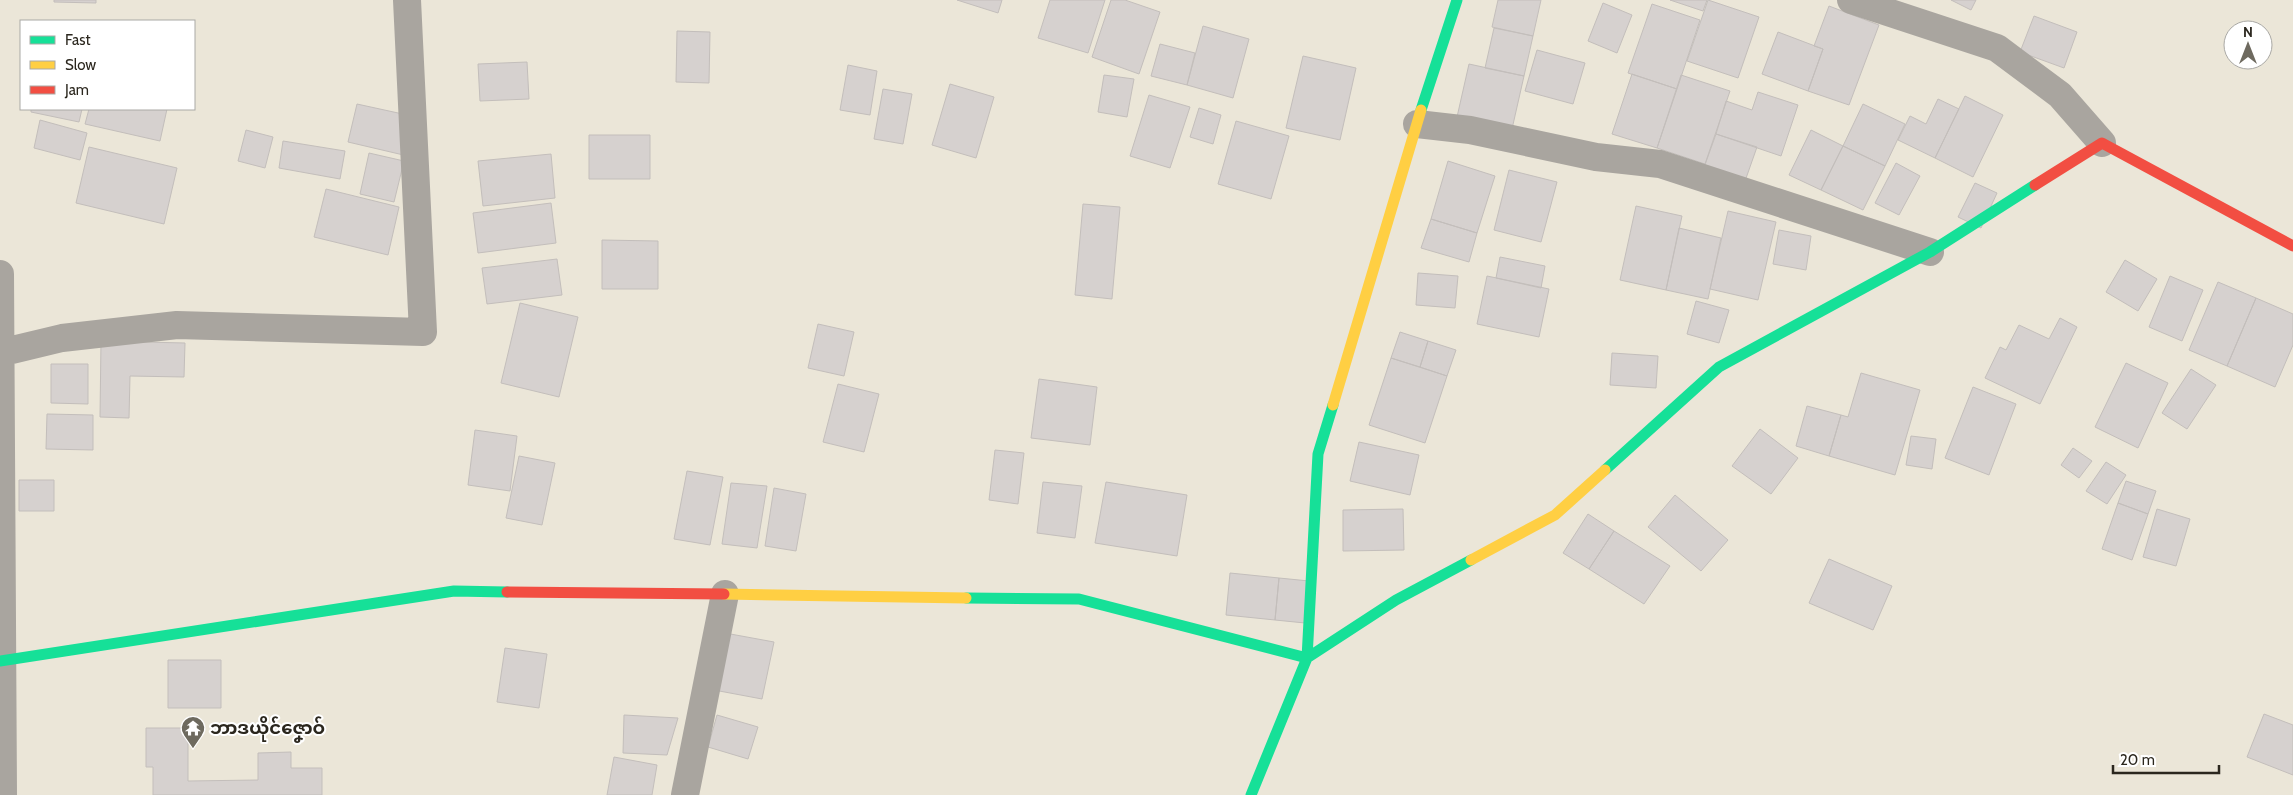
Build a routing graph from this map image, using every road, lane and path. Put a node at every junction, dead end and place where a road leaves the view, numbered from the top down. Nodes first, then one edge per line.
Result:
1 (407, 0) edge
2 (1457, 0) edge
3 (1851, 0) edge
4 (1417, 124) junction
5 (2102, 142) junction
6 (2293, 246) edge
7 (1930, 252) junction
8 (0, 274) edge
9 (1, 353) edge
10 (725, 594) junction
11 (1307, 658) junction
12 (1, 661) edge
13 (3, 795) edge
14 (685, 795) edge
15 (1251, 795) edge

1 - 9 street
2 - 4 street
3 - 5 street
4 - 7 street
4 - 11 street
5 - 6 street
5 - 7 street
7 - 11 street
8 - 9 street
9 - 12 street
10 - 11 street
10 - 12 street
10 - 14 street
11 - 15 street
12 - 13 street

